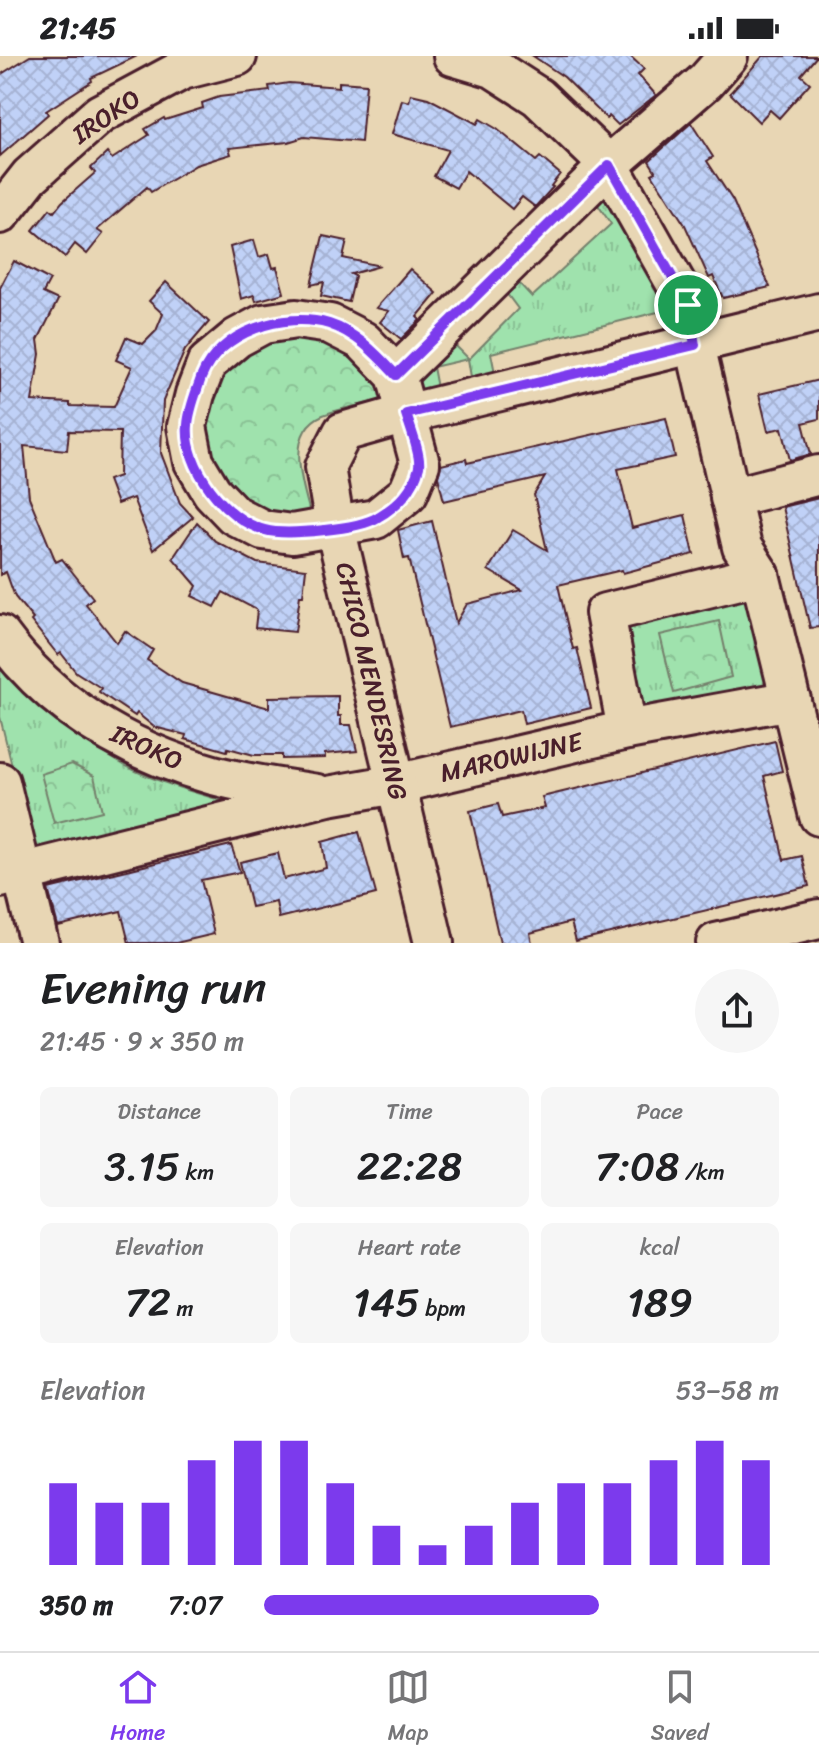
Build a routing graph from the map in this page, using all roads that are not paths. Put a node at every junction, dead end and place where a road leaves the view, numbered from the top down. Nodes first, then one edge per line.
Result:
1 (237, 56) edge
2 (453, 56) edge
3 (728, 56) edge
4 (609, 165) junction
5 (0, 214) edge
6 (819, 313) edge
7 (695, 345) junction
8 (396, 375) junction
9 (406, 414) junction
10 (819, 475) edge
11 (730, 498) junction
12 (335, 527) junction
13 (760, 575) junction
14 (0, 635) edge
15 (791, 700) junction
16 (627, 730) junction
17 (0, 782) edge
18 (396, 784) junction
19 (328, 796) junction
20 (819, 816) edge
21 (10, 876) edge
22 (819, 919) edge
23 (39, 943) edge
24 (434, 943) edge
25 (716, 943) edge

1 - 5 street, IROKO
2 - 4 street
3 - 4 street
4 - 7 street
4 - 8 street
6 - 7 street, CHICO MENDESRING
7 - 9 street, CHICO MENDESRING
7 - 11 street
8 - 9 street
8 - 12 street
9 - 12 street, CHICO MENDESRING
9 - 12 street
10 - 11 street
11 - 13 street
12 - 18 street, CHICO MENDESRING
13 - 15 street
13 - 16 street
14 - 19 street, IROKO
15 - 16 street, MAROWIJNE
15 - 20 street
16 - 18 street, MAROWIJNE
17 - 21 street
18 - 19 street, IROKO
18 - 24 street, CHICO MENDESRING
19 - 21 street, IROKO
21 - 23 street
22 - 25 street

